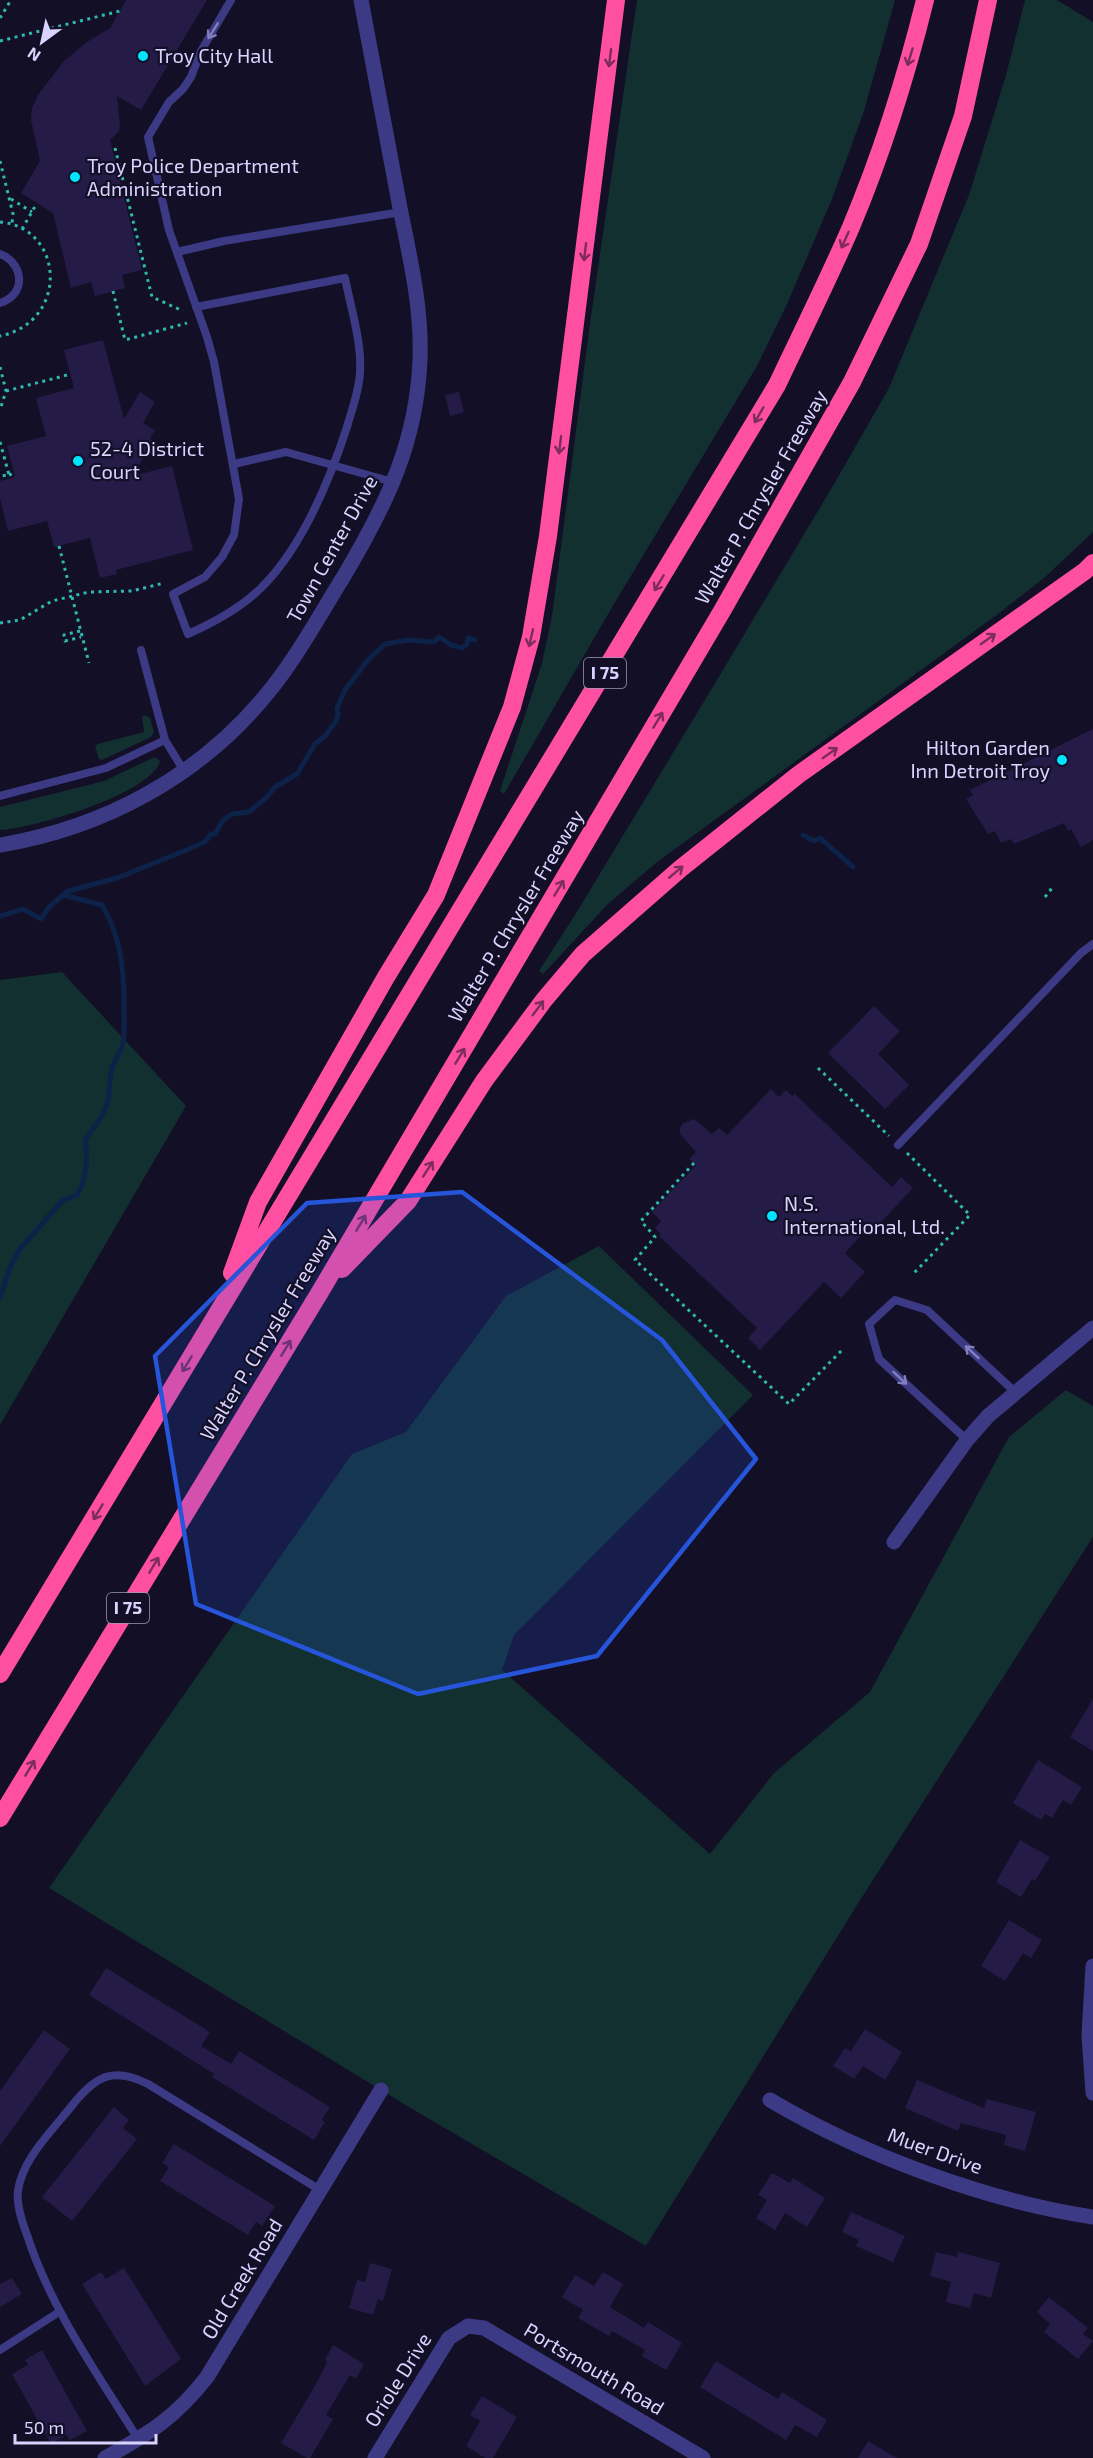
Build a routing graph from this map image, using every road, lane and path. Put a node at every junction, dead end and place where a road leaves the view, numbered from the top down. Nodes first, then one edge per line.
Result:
1 (11, 0) edge
2 (231, 0) edge
3 (361, 0) edge
4 (925, 0) edge
5 (617, 3) edge
6 (988, 3) edge
7 (120, 11) dead end
8 (0, 18) edge
9 (0, 41) edge
10 (115, 148) dead end
11 (0, 161) edge
12 (9, 198) junction
13 (37, 203) dead end
14 (32, 212) junction
15 (401, 212) junction
16 (12, 224) dead end
17 (22, 229) dead end
18 (177, 252) junction
19 (0, 254) edge
20 (113, 291) dead end
21 (0, 303) edge
22 (196, 307) junction
23 (189, 322) junction
24 (193, 331) dead end
25 (0, 367) edge
26 (71, 374) dead end
27 (6, 391) junction
28 (0, 410) edge
29 (0, 442) edge
30 (234, 464) junction
31 (334, 465) junction
32 (14, 473) dead end
33 (9, 474) junction
34 (0, 476) edge
35 (394, 482) junction
36 (59, 546) dead end
37 (1093, 563) edge
38 (167, 582) dead end
39 (71, 597) junction
40 (0, 623) edge
41 (80, 631) junction
42 (81, 637) junction
43 (141, 650) dead end
44 (89, 663) dead end
45 (165, 740) junction
46 (184, 771) junction
47 (0, 796) edge
48 (0, 845) edge
49 (1052, 888) dead end
50 (1045, 897) dead end
51 (1093, 944) edge
52 (818, 1068) dead end
53 (898, 1145) junction
54 (694, 1163) dead end
55 (914, 1274) dead end
56 (320, 1292) junction
57 (217, 1314) junction
58 (1093, 1328) edge
59 (844, 1347) dead end
60 (1015, 1392) junction
61 (967, 1440) junction
62 (894, 1542) dead end
63 (0, 1674) edge
64 (0, 1818) edge
65 (1093, 1966) edge
66 (1092, 2008) edge
67 (381, 2090) dead end
68 (1093, 2093) edge
69 (770, 2100) dead end
70 (320, 2190) junction
71 (1093, 2217) edge
72 (59, 2312) junction
73 (462, 2328) joint
74 (0, 2350) edge
75 (138, 2439) junction
76 (105, 2458) edge
77 (375, 2458) edge
78 (702, 2458) edge

1 - 8 path
2 -> 18 lane
3 - 15 street, Town Center Drive
4 -> 57 highway, I 75
5 -> 57 highway
56 -> 6 highway, Walter P. Chrysler Freeway / I 75
7 - 9 path
10 - 23 path
11 - 12 path
12 - 14 path
12 - 16 path
13 - 14 path
14 - 17 path
15 - 18 lane
15 - 35 street, Town Center Drive
18 - 22 lane
19 - 21 lane
20 - 23 path
22 - 30 lane
22 - 31 lane
23 - 24 path
25 - 27 path
26 - 27 path
27 - 28 path
29 - 33 path
30 - 31 lane
30 - 31 lane
31 - 35 lane
32 - 33 path
33 - 34 path
35 - 46 street, Town Center Drive
36 - 39 path
56 -> 37 highway
38 - 39 path
39 - 40 path
39 - 41 path
41 - 42 path
41 - 42 path
42 - 44 path
43 - 45 lane
45 - 46 lane
45 - 47 lane
46 - 48 street, Town Center Drive
49 - 50 path
51 - 53 lane
52 - 53 path
53 - 55 path
54 - 59 path
64 -> 56 highway, Walter P. Chrysler Freeway / I 75
57 -> 63 highway, I 75
58 - 60 street
60 - 61 street
60 -> 61 lane
61 - 62 street
65 - 66 street
66 - 68 street
67 - 70 street, Old Creek Road
69 - 71 street, Muer Drive
70 - 72 lane
70 - 75 street, Old Creek Road
72 - 74 lane
72 - 75 lane
73 - 77 street, Oriole Drive
73 - 78 street, Portsmouth Road
75 - 76 street, Old Creek Road

